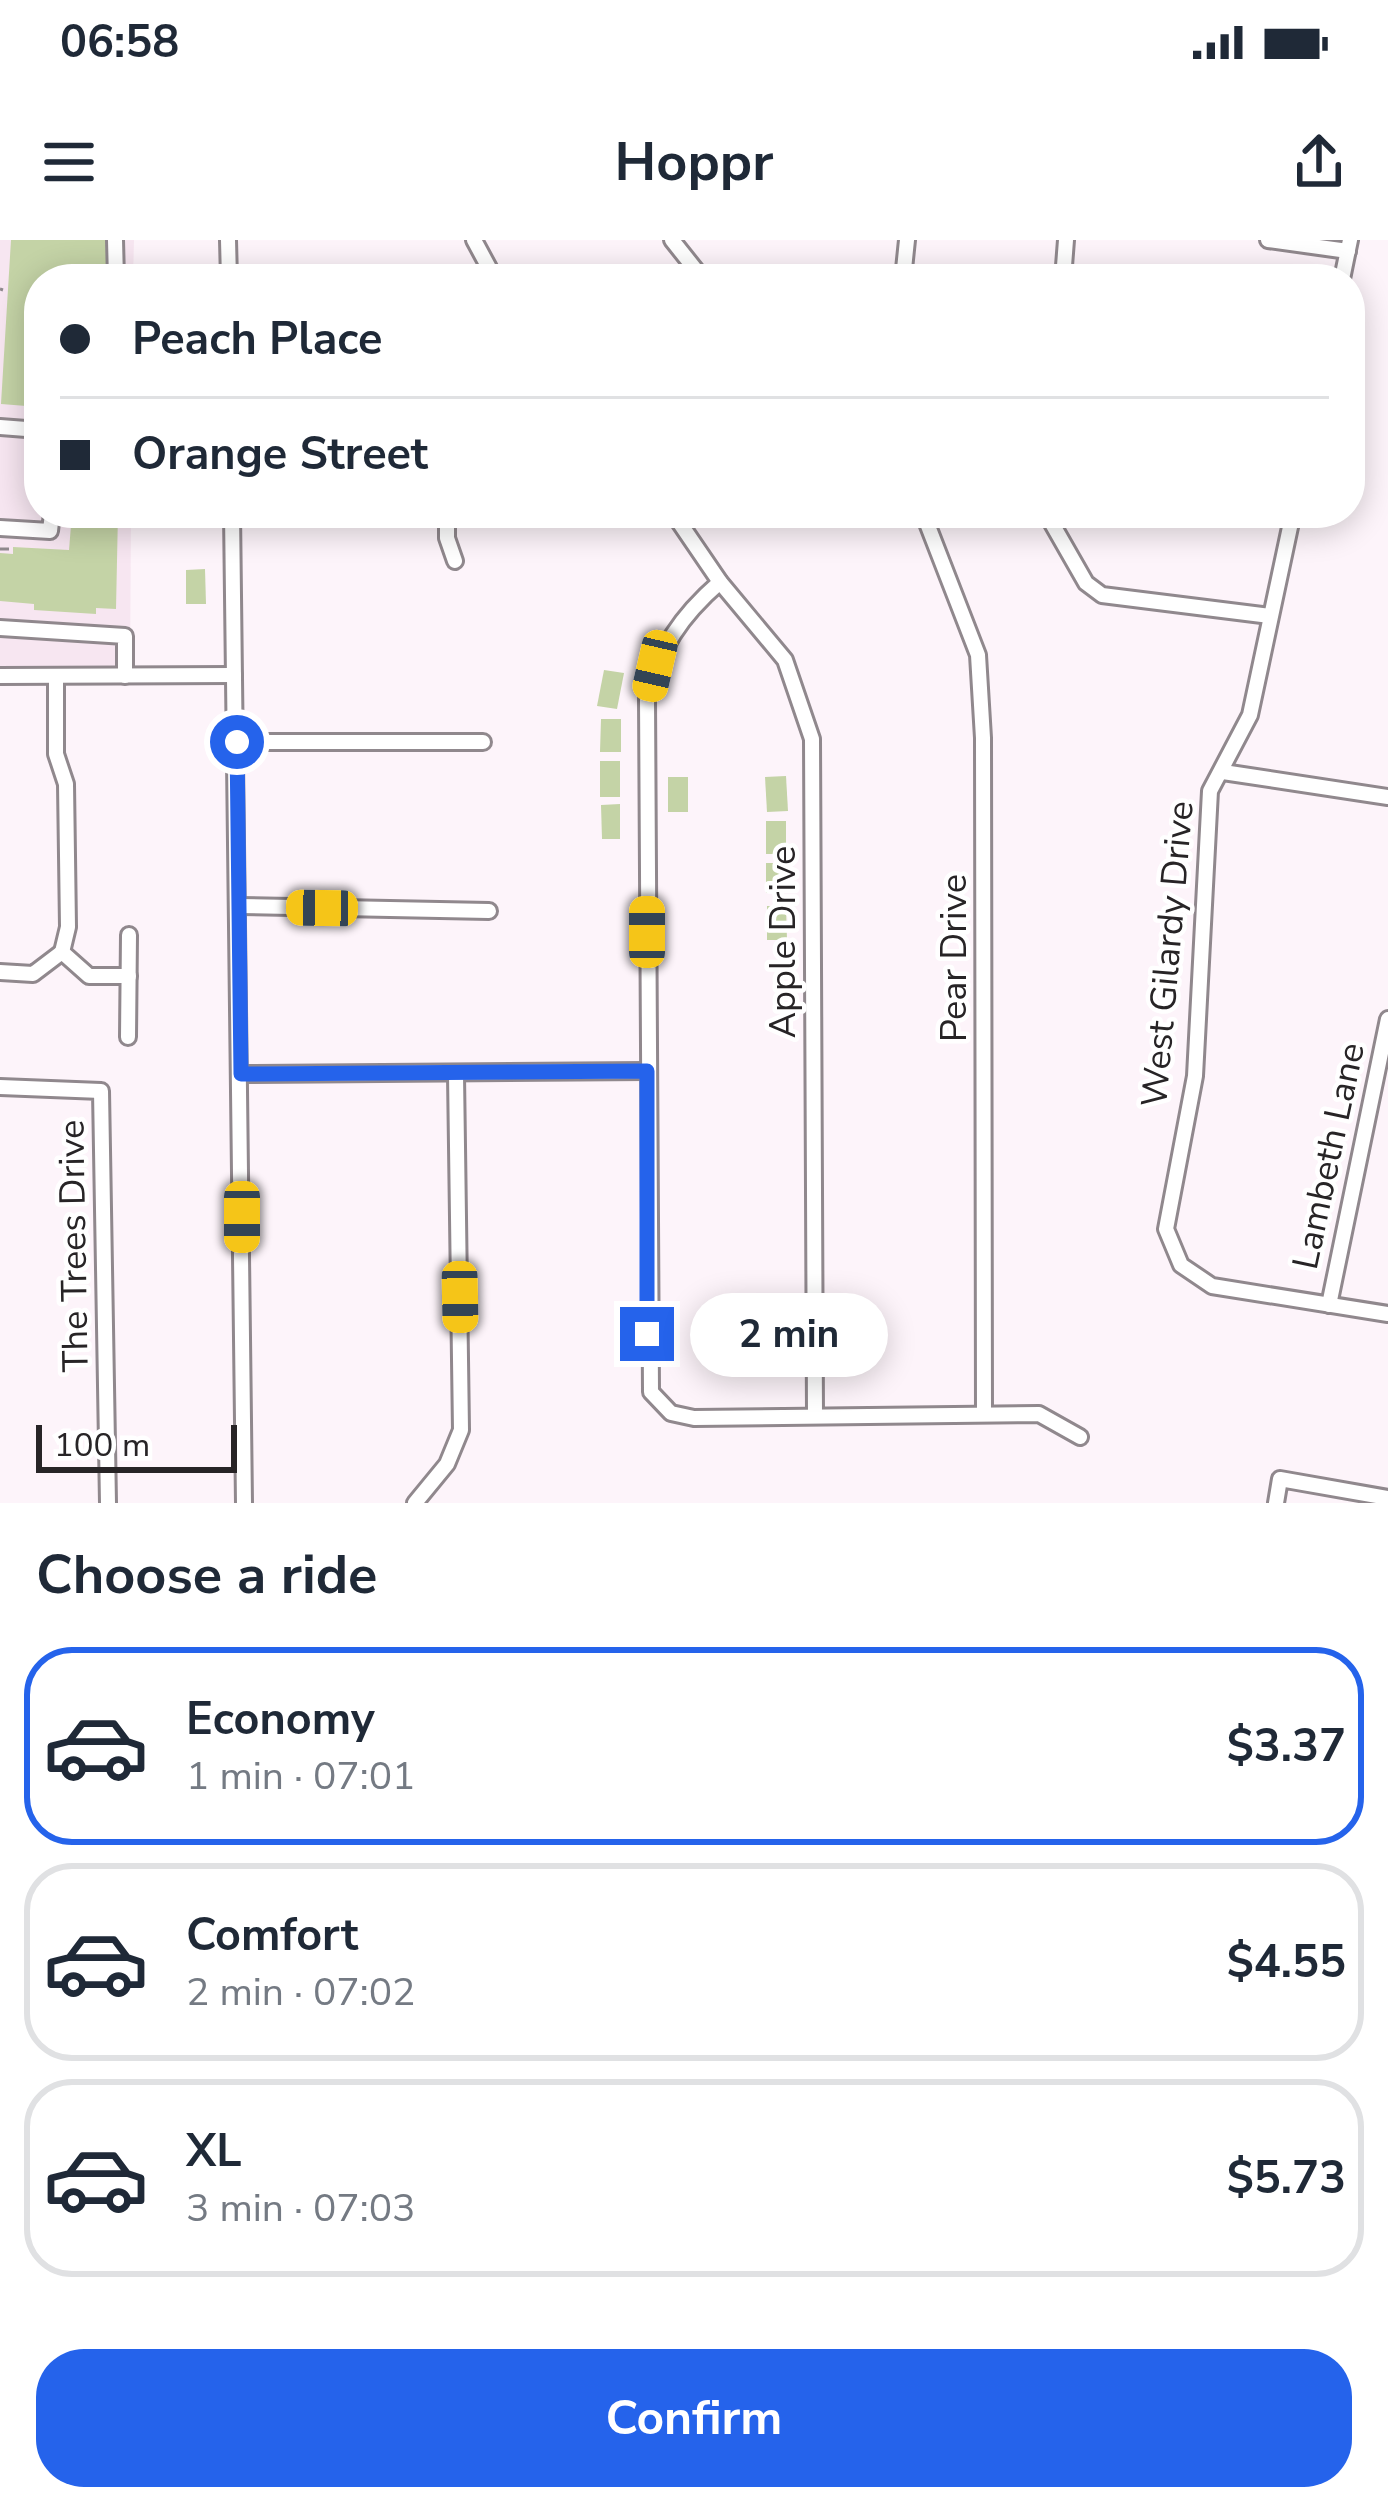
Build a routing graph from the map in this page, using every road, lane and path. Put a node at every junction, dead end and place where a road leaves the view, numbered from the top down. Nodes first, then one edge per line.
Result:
1 (672, 240) edge
2 (1268, 240) edge
3 (1349, 246) edge
4 (691, 264) edge
5 (0, 528) edge
6 (50, 528) edge
7 (232, 528) edge
8 (447, 528) edge
9 (684, 528) edge
10 (929, 528) edge
11 (1055, 528) edge
12 (1290, 528) edge
13 (0, 549) edge
14 (9, 549) dead end
15 (455, 561) dead end
16 (721, 582) junction
17 (1270, 616) junction
18 (0, 628) edge
19 (234, 675) junction
20 (0, 676) edge
21 (125, 676) junction
22 (56, 677) junction
23 (237, 742) junction
24 (483, 742) dead end
25 (1223, 772) junction
26 (1388, 797) edge
27 (238, 906) junction
28 (489, 911) dead end
29 (129, 934) dead end
30 (62, 952) junction
31 (0, 972) edge
32 (129, 976) junction
33 (1388, 1019) edge
34 (128, 1037) dead end
35 (647, 1071) junction
36 (241, 1074) junction
37 (456, 1075) junction
38 (0, 1087) edge
39 (1329, 1305) junction
40 (1388, 1315) edge
41 (984, 1413) junction
42 (815, 1414) junction
43 (1080, 1437) dead end
44 (1388, 1498) edge
45 (108, 1503) edge
46 (244, 1503) edge
47 (415, 1503) edge
48 (1276, 1503) edge

1 - 4 street
2 - 3 street
5 - 6 street
7 - 19 street
8 - 15 street
9 - 16 street, Apple Drive
10 - 41 street, Pear Drive
11 - 17 street
12 - 17 street, West Gilardy Drive
13 - 14 path
16 - 35 street
16 - 42 street, Apple Drive
17 - 25 street, West Gilardy Drive
18 - 21 street
19 - 21 street
19 - 23 street
20 - 22 street
21 - 22 street
22 - 30 street
23 - 24 street
23 - 27 street
25 - 26 street
25 - 39 street, West Gilardy Drive
27 - 28 street
27 - 36 street
29 - 32 street
30 - 31 street
30 - 32 street
32 - 34 street
33 - 39 street, Lambeth Lane
35 - 37 street
35 - 42 street
36 - 37 street
36 - 46 street
37 - 47 street
38 - 45 street, The Trees Drive
39 - 40 street, West Gilardy Drive
41 - 42 street
41 - 43 street
44 - 48 street

